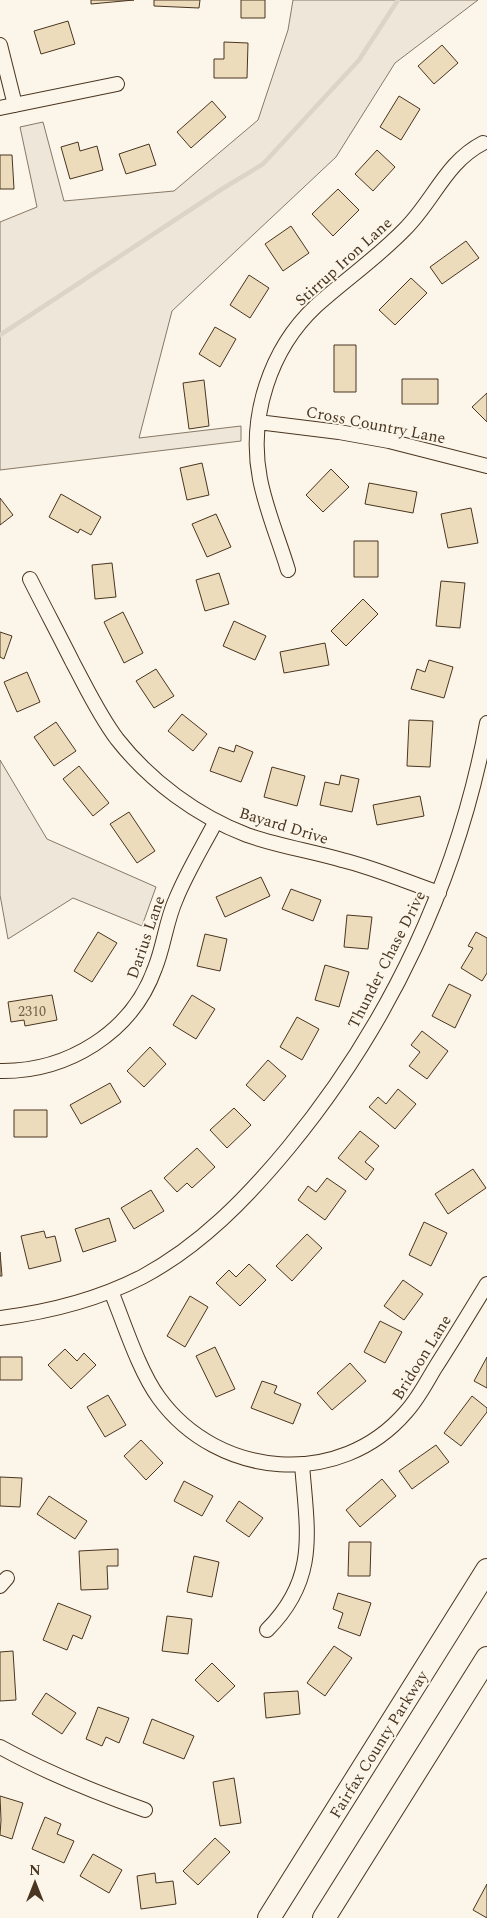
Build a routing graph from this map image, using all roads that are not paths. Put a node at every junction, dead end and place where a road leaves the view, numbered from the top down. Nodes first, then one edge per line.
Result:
1 (0, 45) edge
2 (117, 84) dead end
3 (14, 105) junction
4 (0, 108) edge
5 (483, 143) dead end
6 (258, 422) junction
7 (487, 466) edge
8 (288, 570) dead end
9 (30, 579) dead end
10 (487, 722) edge
11 (216, 821) junction
12 (439, 893) junction
13 (0, 1071) edge
14 (487, 1284) edge
15 (111, 1291) junction
16 (0, 1318) edge
17 (302, 1464) junction
18 (487, 1570) edge
19 (267, 1630) dead end
20 (487, 1658) edge
21 (0, 1748) edge
22 (144, 1810) dead end
23 (268, 1918) edge
24 (324, 1918) edge

1 - 3 street
2 - 3 street
3 - 4 street
5 - 6 street, Stirrup Iron Lane
6 - 7 street, Cross Country Lane
6 - 8 street, Stirrup Iron Lane
9 - 11 street, Bayard Drive
10 - 12 street, Thunder Chase Drive
11 - 12 street, Bayard Drive
11 - 13 street, Darius Lane
12 - 15 street, Thunder Chase Drive
14 - 17 street, Bridoon Lane
15 - 16 street, Thunder Chase Drive
15 - 17 street, Bridoon Lane
17 - 19 street
18 - 23 highway, Fairfax County Parkway
20 - 24 highway
21 - 22 street

